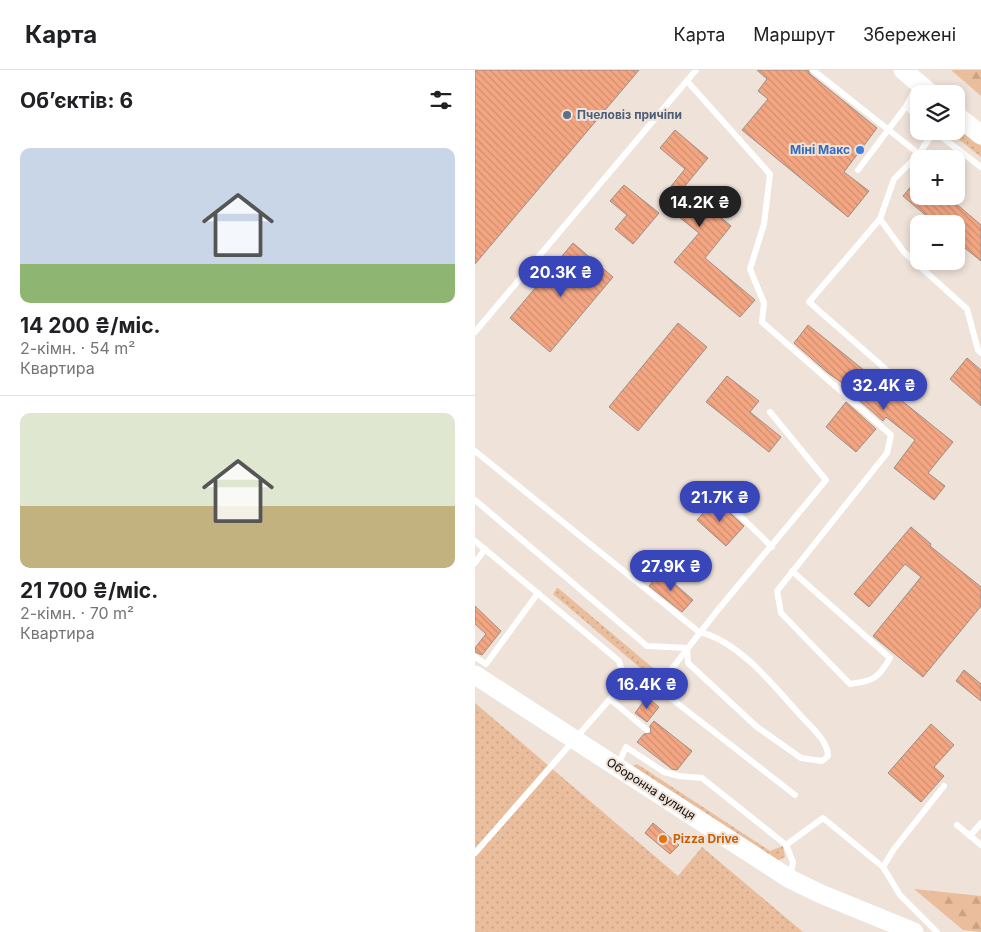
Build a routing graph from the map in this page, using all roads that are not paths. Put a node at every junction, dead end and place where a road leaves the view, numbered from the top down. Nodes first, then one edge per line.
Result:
1 (696, 70) edge
2 (813, 70) edge
3 (903, 70) edge
4 (687, 80) junction
5 (921, 85) edge
6 (910, 102) edge
7 (907, 105) junction
8 (910, 110) edge
9 (965, 122) edge
10 (888, 130) junction
11 (981, 135) edge
12 (946, 140) edge
13 (914, 150) edge
14 (910, 163) edge
15 (981, 167) edge
16 (858, 170) dead end
17 (880, 219) junction
18 (475, 332) edge
19 (981, 352) edge
20 (897, 379) dead end
21 (770, 412) dead end
22 (475, 451) edge
23 (475, 500) edge
24 (725, 502) dead end
25 (475, 541) edge
26 (772, 548) junction
27 (485, 550) junction
28 (475, 562) edge
29 (792, 571) junction
30 (538, 592) junction
31 (699, 632) junction
32 (687, 648) junction
33 (475, 657) edge
34 (475, 675) edge
35 (623, 675) junction
36 (656, 689) junction
37 (610, 699) junction
38 (647, 730) dead end
39 (572, 740) junction
40 (618, 767) junction
41 (944, 786) dead end
42 (795, 795) dead end
43 (981, 823) edge
44 (957, 825) dead end
45 (970, 836) junction
46 (787, 845) junction
47 (981, 845) edge
48 (475, 853) edge
49 (883, 867) junction
50 (790, 879) junction
51 (914, 932) edge
52 (937, 932) edge

1 - 4 lane
2 - 10 lane
3 - 5 street
4 - 18 lane
4 - 29 lane
6 - 7 lane
7 - 8 lane
7 - 10 lane
9 - 11 street
10 - 13 lane
10 - 16 lane
12 - 15 lane
14 - 17 lane
17 - 19 lane
17 - 20 lane
21 - 26 lane
22 - 31 lane
23 - 32 lane
24 - 26 lane
25 - 27 lane
26 - 31 lane
27 - 28 lane
27 - 30 lane
29 - 29 lane
30 - 33 lane
30 - 35 lane
31 - 32 lane
31 - 32 lane
32 - 36 lane
34 - 39 street, Оборонна вулиця
35 - 36 lane
35 - 37 lane
36 - 42 lane
37 - 38 lane
37 - 39 lane
39 - 40 street, Оборонна вулиця
39 - 48 lane
40 - 46 lane
40 - 50 street, Оборонна вулиця
41 - 49 lane
43 - 45 lane
44 - 45 lane
45 - 47 lane
46 - 49 lane
46 - 50 lane
49 - 52 lane
50 - 51 street, Оборонна вулиця

